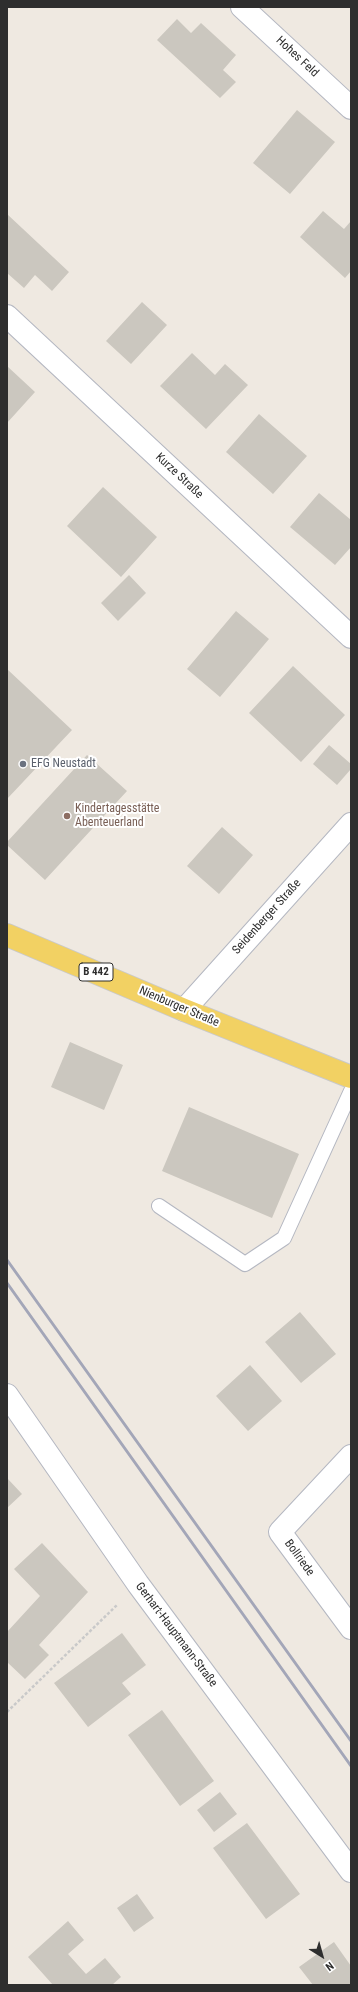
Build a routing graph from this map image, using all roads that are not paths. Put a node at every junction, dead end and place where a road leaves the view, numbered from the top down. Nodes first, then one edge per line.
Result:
1 (242, 7) edge
2 (351, 108) edge
3 (7, 316) edge
4 (351, 637) edge
5 (351, 824) edge
6 (7, 934) edge
7 (184, 1010) junction
8 (351, 1077) edge
9 (351, 1091) edge
10 (160, 1206) dead end
11 (7, 1395) edge
12 (351, 1456) edge
13 (351, 1628) edge
14 (351, 1871) edge

1 - 2 street, Hohes Feld
3 - 4 street, Kurze Straße
5 - 7 street, Seidenberger Straße
6 - 7 main road, Nienburger Straße / B 442
7 - 8 main road, Nienburger Straße / B 442
9 - 10 lane
11 - 14 street, Gerhart-Hauptmann-Straße
12 - 13 street, Bollriede

